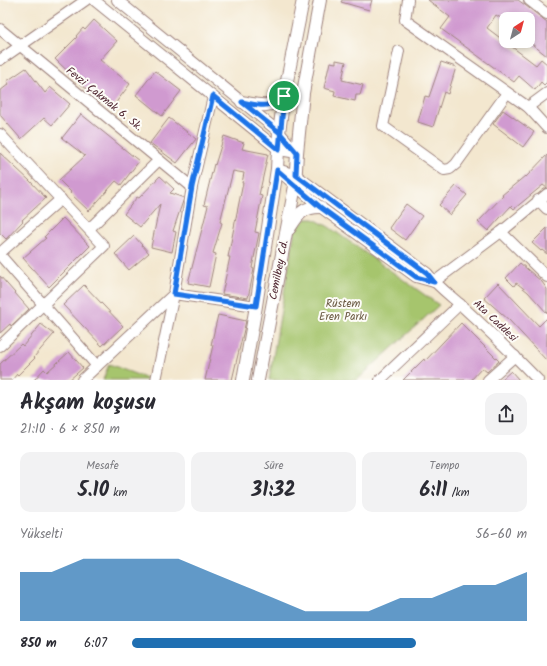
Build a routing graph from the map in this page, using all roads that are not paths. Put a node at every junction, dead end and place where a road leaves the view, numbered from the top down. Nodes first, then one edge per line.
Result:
1 (86, 0) edge
2 (94, 0) edge
3 (117, 0) edge
4 (303, 0) edge
5 (320, 0) edge
6 (408, 0) edge
7 (529, 0) edge
8 (547, 14) edge
9 (0, 29) edge
10 (20, 45) junction
11 (399, 52) dead end
12 (0, 60) edge
13 (507, 93) junction
14 (547, 93) edge
15 (284, 95) junction
16 (213, 96) junction
17 (242, 102) junction
18 (528, 108) junction
19 (547, 128) edge
20 (279, 132) junction
21 (0, 134) edge
22 (296, 156) junction
23 (278, 159) junction
24 (160, 160) junction
25 (295, 181) junction
26 (192, 187) junction
27 (543, 197) edge
28 (61, 199) junction
29 (320, 207) junction
30 (547, 209) edge
31 (89, 229) junction
32 (501, 232) junction
33 (286, 234) junction
34 (0, 254) edge
35 (547, 277) edge
36 (434, 282) junction
37 (174, 294) junction
38 (44, 304) junction
39 (460, 304) junction
40 (256, 306) junction
41 (0, 346) edge
42 (515, 356) junction
43 (97, 366) junction
44 (82, 380) edge
45 (156, 380) edge
46 (243, 380) edge
47 (258, 380) edge
48 (380, 380) edge
49 (488, 380) edge
50 (538, 380) edge

1 - 10 street
2 - 16 street
3 - 17 street
4 - 15 main road, Cemilbey Cd.
5 - 22 main road, Cemilbey Cd.
6 - 13 street
7 - 8 street
9 - 10 street, Fevzi Çakmak 6. Sk.
10 - 12 street
10 - 24 street, Fevzi Çakmak 6. Sk.
11 - 13 street
13 - 18 street
14 - 18 street
15 - 17 main road
15 - 20 main road, Cemilbey Cd.
16 - 23 street
16 - 26 street
17 - 20 street
18 - 19 street
20 - 22 street
20 - 23 main road, Cemilbey Cd.
21 - 28 street
22 - 23 street
22 - 25 main road, Cemilbey Cd.
23 - 25 street
23 - 40 main road, Cemilbey Cd.
24 - 26 street, Fevzi Çakmak 6. Sk.
24 - 31 street
25 - 29 street
25 - 33 main road, Cemilbey Cd.
25 - 36 street, Ata Caddesi
26 - 37 street
27 - 30 street
27 - 32 street
28 - 31 street
28 - 34 street
29 - 33 main road
29 - 36 street
31 - 38 street
32 - 35 street
32 - 36 street
33 - 47 main road, Cemilbey Cd.
34 - 38 street
36 - 39 street, Ata Caddesi
37 - 40 street
37 - 43 street
37 - 45 street
38 - 41 street
38 - 43 street
39 - 42 street, Ata Caddesi
39 - 48 street
40 - 46 main road, Cemilbey Cd.
42 - 49 street
42 - 50 street, Ata Caddesi
43 - 44 street

